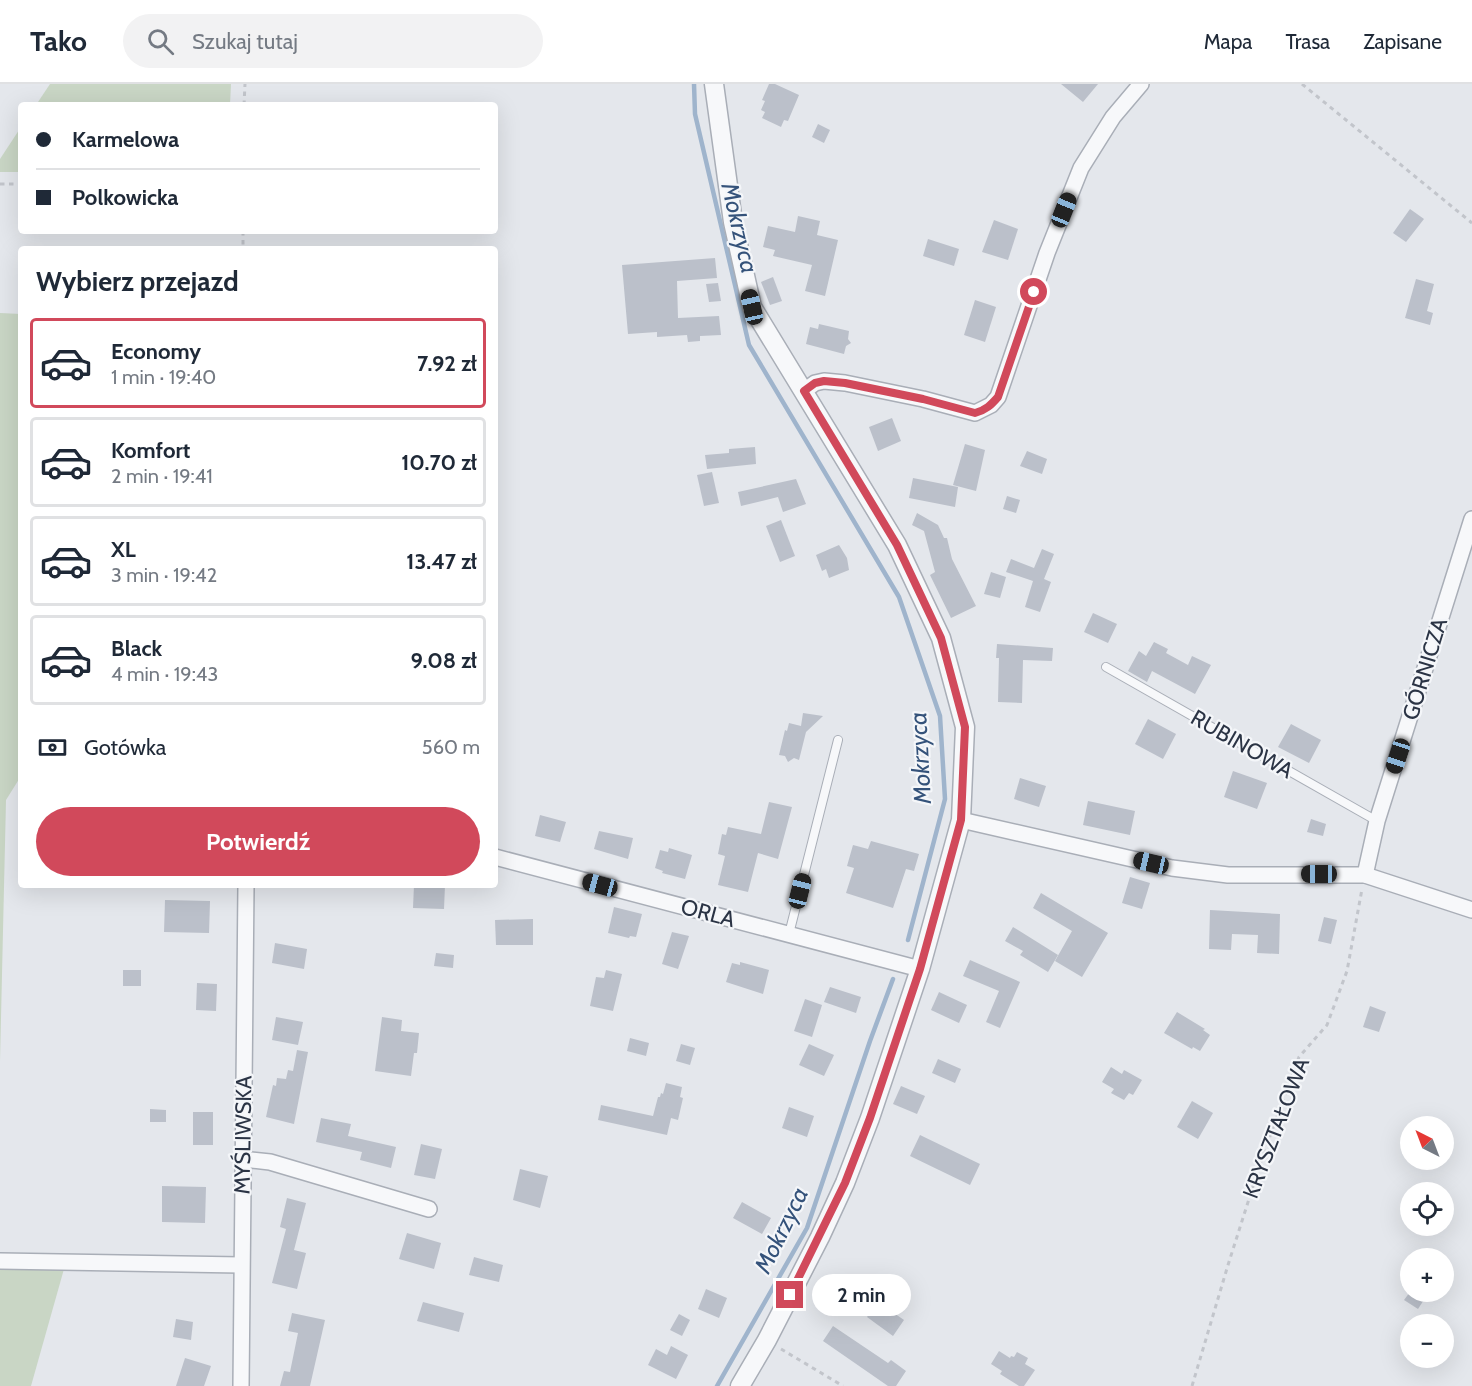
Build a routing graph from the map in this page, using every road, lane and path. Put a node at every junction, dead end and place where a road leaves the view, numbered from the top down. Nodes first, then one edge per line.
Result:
1 (244, 84) edge
2 (714, 84) edge
3 (1141, 84) edge
4 (1302, 84) edge
5 (244, 102) edge
6 (0, 184) edge
7 (18, 184) edge
8 (1472, 223) edge
9 (804, 391) junction
10 (1472, 519) edge
11 (1106, 667) dead end
12 (838, 740) dead end
13 (961, 820) junction
14 (1377, 821) junction
15 (498, 858) edge
16 (1365, 874) junction
17 (246, 888) edge
18 (1472, 910) edge
19 (789, 934) junction
20 (920, 969) junction
21 (242, 1159) junction
22 (429, 1209) dead end
23 (0, 1261) edge
24 (241, 1265) junction
25 (767, 1340) junction
26 (241, 1386) edge
27 (740, 1386) edge
28 (843, 1386) edge
29 (1192, 1386) edge

1 - 5 path
2 - 9 street
3 - 9 street
4 - 8 path
6 - 7 path
9 - 13 street
10 - 14 street, GÓRNICZA
11 - 14 lane, RUBINOWA
12 - 19 lane
13 - 16 street
13 - 20 street
14 - 16 street, GÓRNICZA
15 - 19 street, ORLA
16 - 18 street
16 - 29 path, KRYSZTAŁOWA
17 - 21 street, MYŚLIWSKA
19 - 20 street, ORLA
20 - 25 street
21 - 22 street
21 - 24 street, MYŚLIWSKA
23 - 24 street
24 - 26 street, MYŚLIWSKA
25 - 27 street
25 - 28 path

